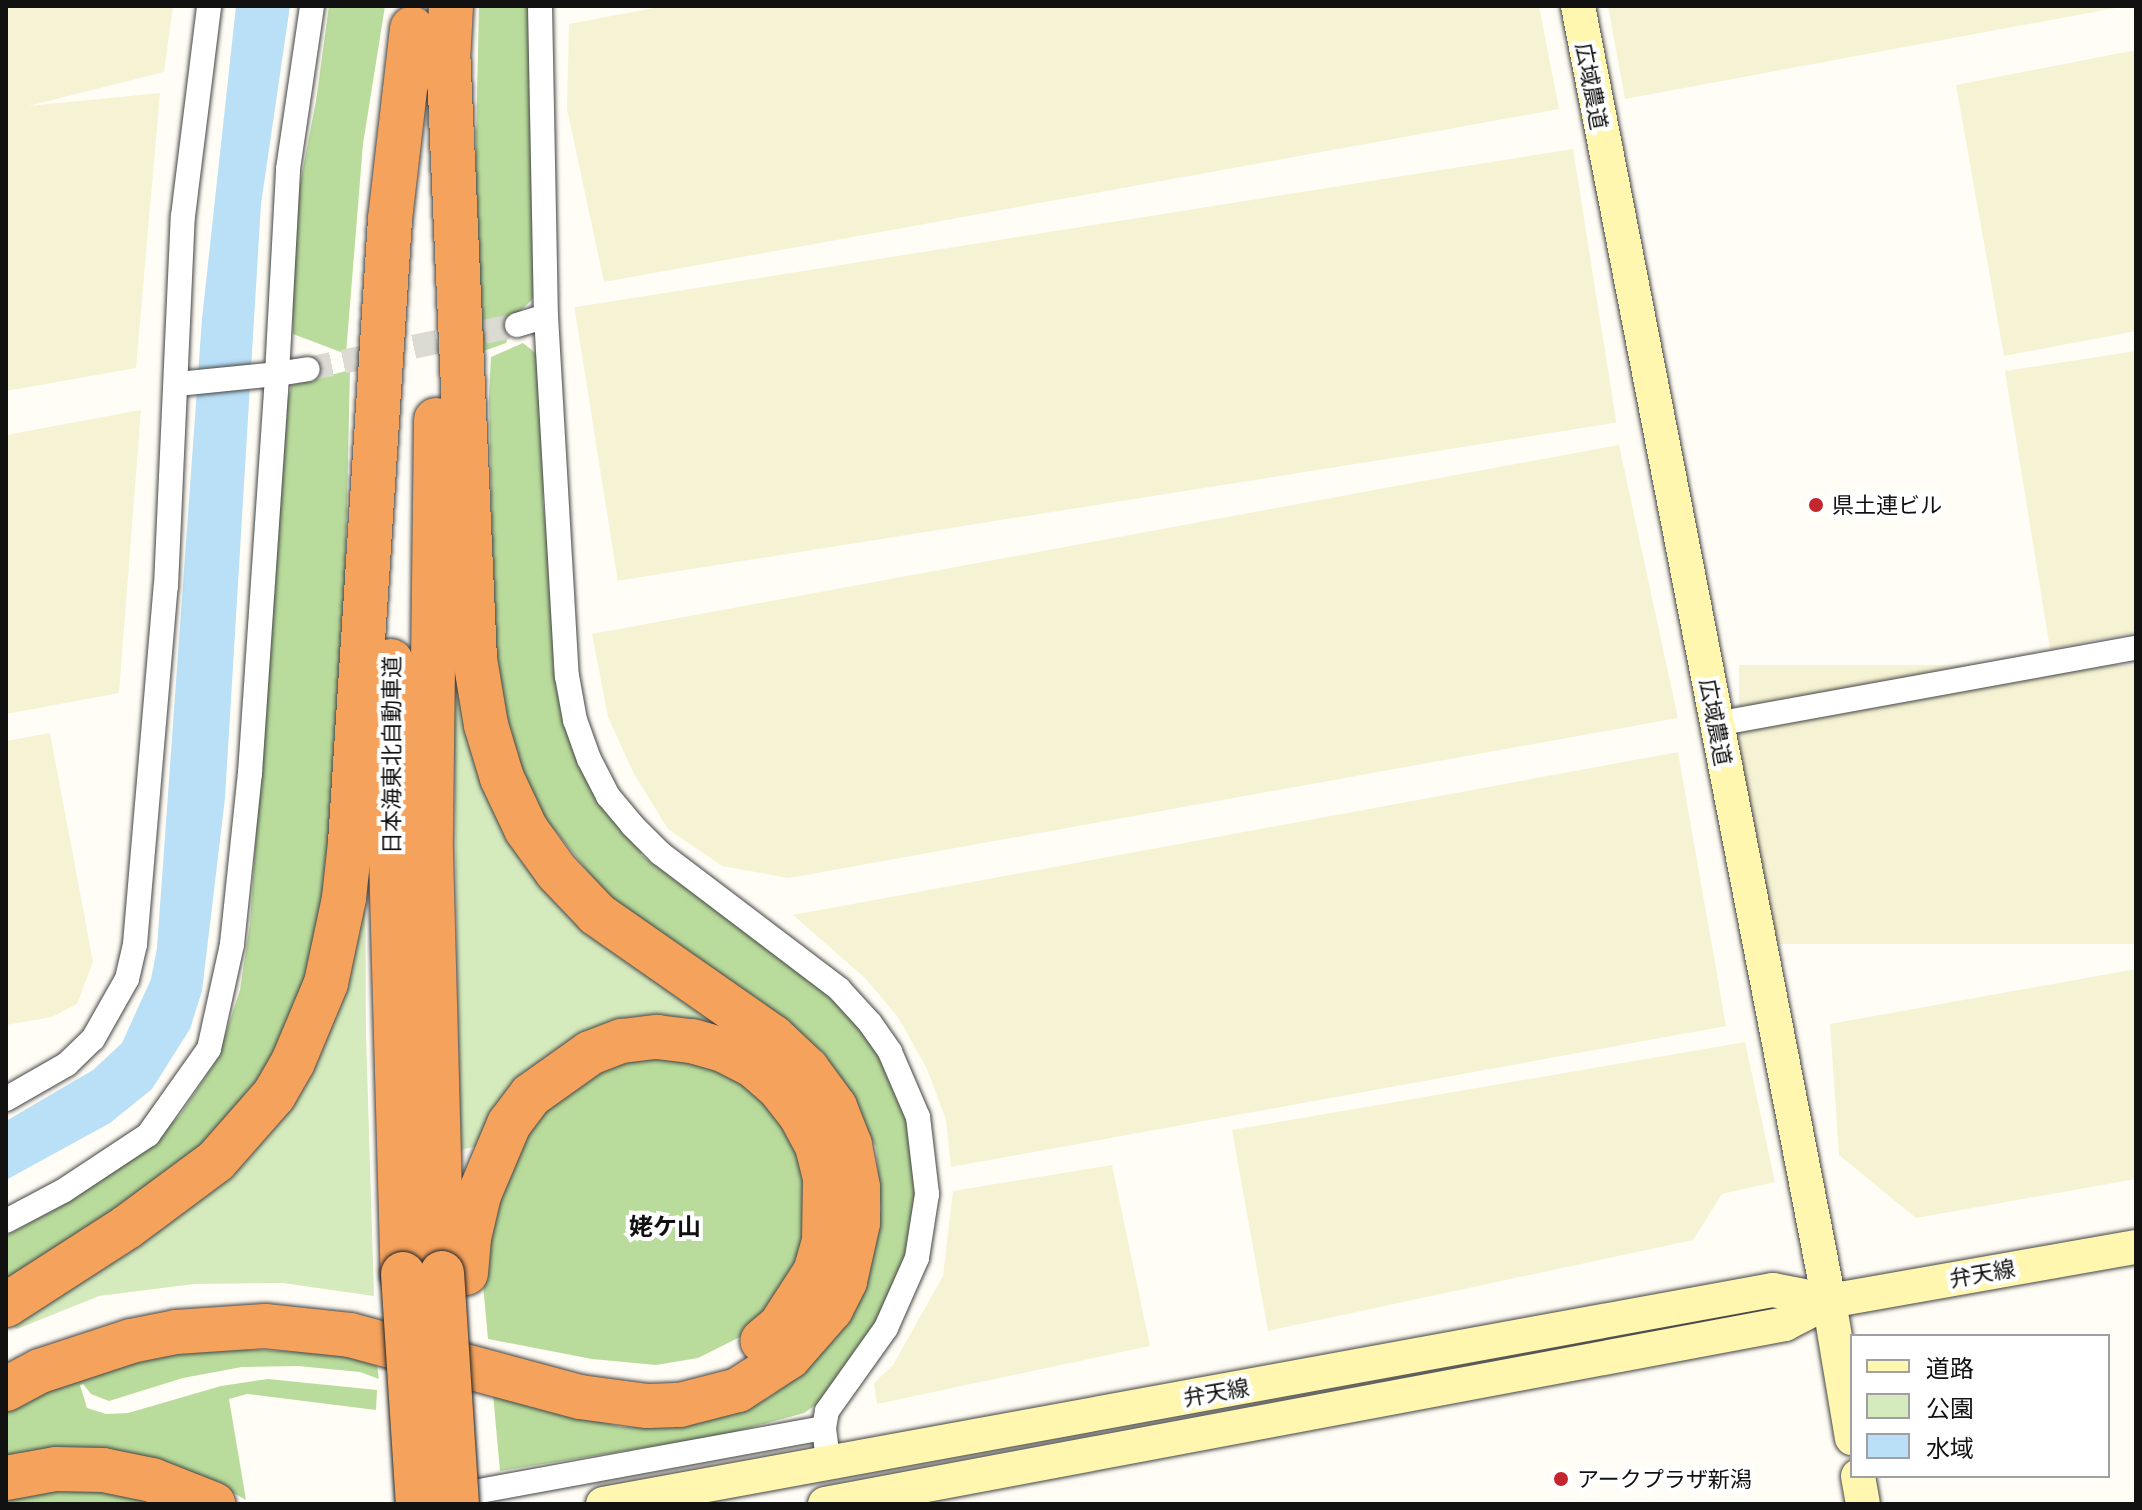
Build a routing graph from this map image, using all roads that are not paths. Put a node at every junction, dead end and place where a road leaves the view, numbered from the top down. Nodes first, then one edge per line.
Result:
1 (209, 6) edge
2 (312, 6) edge
3 (451, 6) edge
4 (540, 6) edge
5 (1578, 6) edge
6 (425, 28) edge
7 (546, 316) junction
8 (517, 325) tunnel mouth
9 (308, 369) tunnel mouth
10 (271, 376) junction
11 (177, 384) junction
12 (2136, 648) edge
13 (1716, 724) junction
14 (6, 1099) edge
15 (6, 1221) edge
16 (2136, 1247) edge
17 (437, 1273) junction
18 (1829, 1301) junction
19 (6, 1305) edge
20 (6, 1356) edge
21 (6, 1389) edge
22 (1850, 1426) edge
23 (824, 1428) junction
24 (828, 1462) junction
25 (6, 1478) edge
26 (1858, 1478) edge
27 (206, 1500) edge
28 (405, 1504) edge
29 (418, 1504) edge
30 (457, 1504) edge
31 (473, 1504) edge
32 (603, 1504) edge
33 (825, 1504) edge
34 (1863, 1504) edge

1 - 11 street
2 - 10 street
3 - 6 highway, 日本海東北自動車道
4 - 7 street
5 - 13 street, 広域農道
6 - 17 highway, 日本海東北自動車道
6 - 19 highway
6 - 21 highway
7 - 8 street
7 - 23 street
9 - 10 street
10 - 11 street
10 - 15 street
11 - 14 street
12 - 13 street
13 - 18 street, 広域農道
16 - 18 street, 弁天線
17 - 20 highway
17 - 29 highway, 日本海東北自動車道, bridge
17 - 30 highway, 日本海東北自動車道, bridge
17 - 31 highway
18 - 22 street, 広域農道
18 - 24 street, 弁天線
18 - 33 street, 弁天線
23 - 24 street
23 - 28 street
24 - 32 street, 弁天線
25 - 27 highway
26 - 34 street

